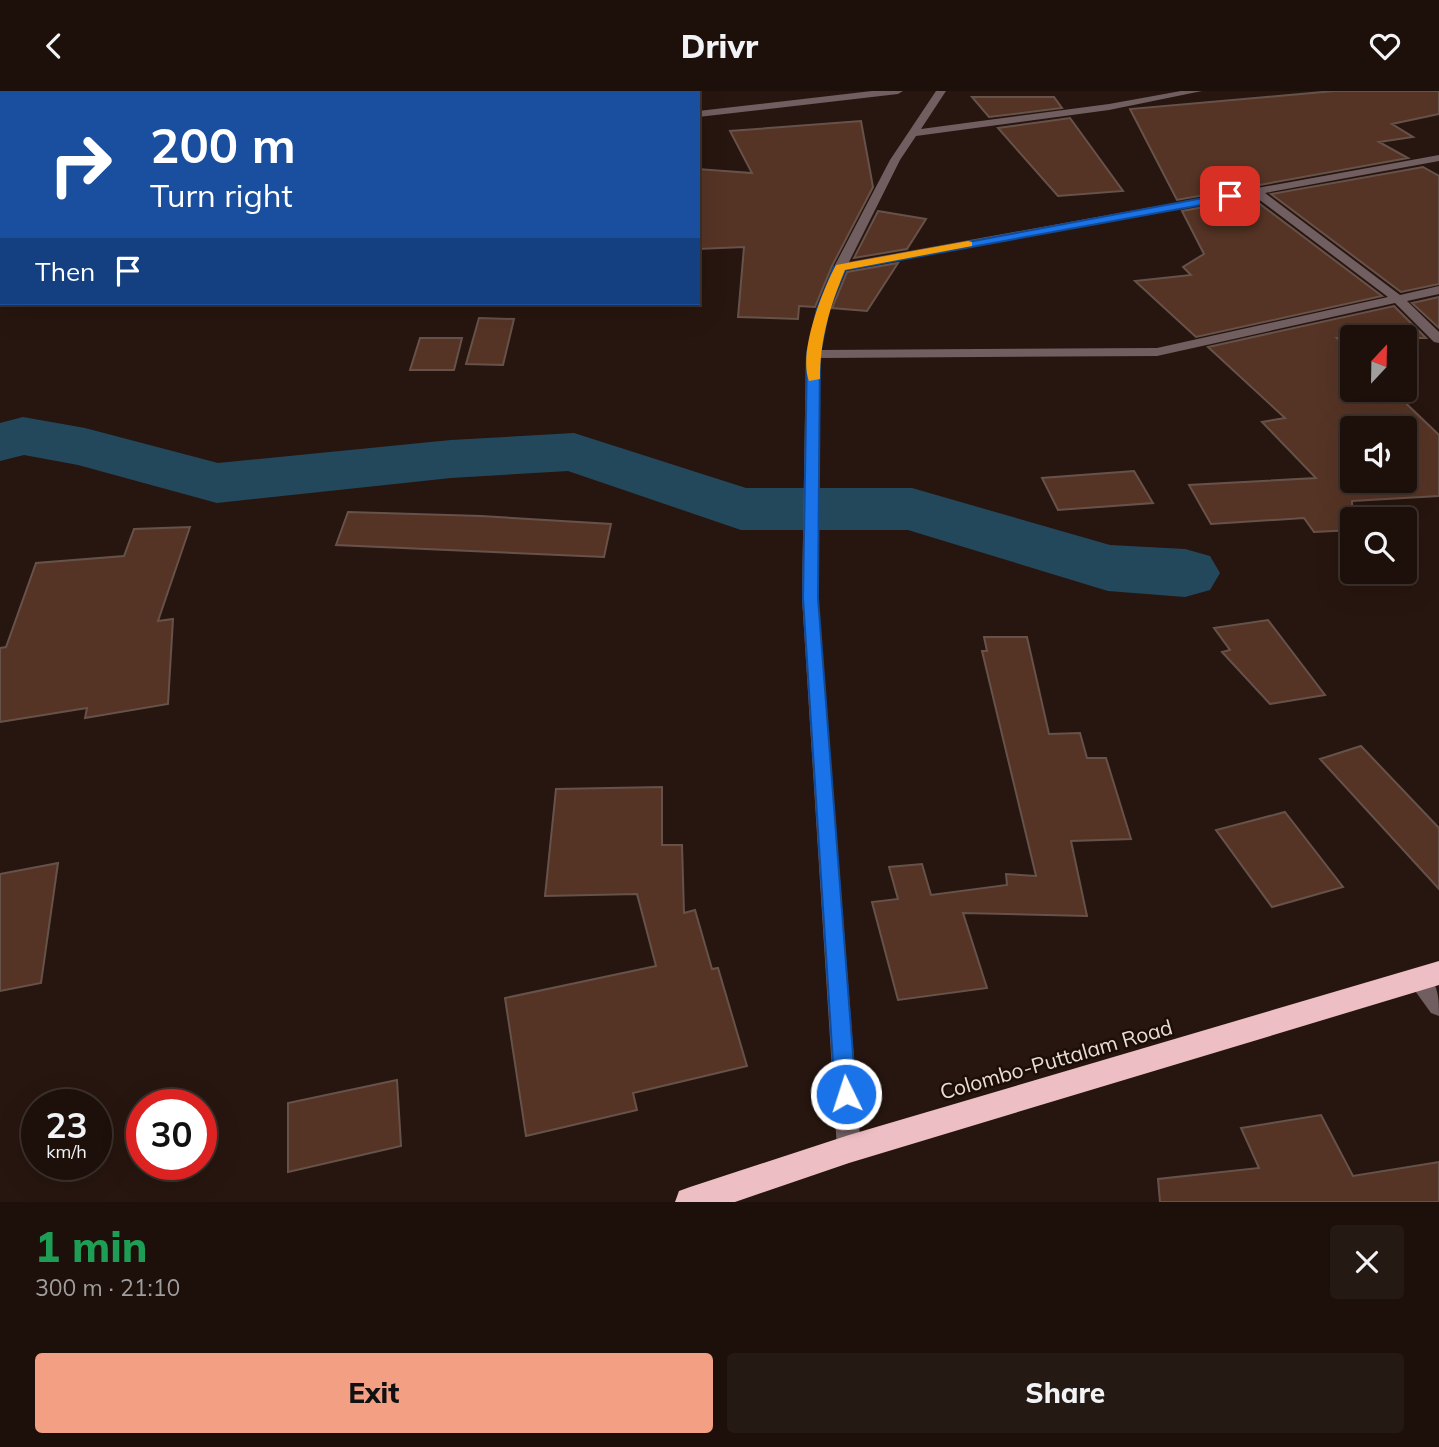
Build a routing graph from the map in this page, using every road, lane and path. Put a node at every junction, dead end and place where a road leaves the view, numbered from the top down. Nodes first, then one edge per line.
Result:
1 (898, 91) edge
2 (942, 91) edge
3 (1197, 91) edge
4 (700, 114) edge
5 (914, 133) junction
6 (1439, 157) edge
7 (1256, 192) junction
8 (840, 267) junction
9 (1439, 290) edge
10 (1399, 300) junction
11 (1439, 339) edge
12 (813, 354) junction
13 (1429, 977) edge
14 (1439, 1006) edge
15 (849, 1149) junction
16 (690, 1202) edge

1 - 4 street
2 - 5 street
3 - 5 street
5 - 8 street
6 - 7 street
7 - 8 street
7 - 10 street
8 - 12 street
9 - 10 street
10 - 11 street
10 - 12 street
12 - 15 street
13 - 14 street
13 - 15 highway, Colombo-Puttalam Road
15 - 16 highway, Colombo-Puttalam Road

